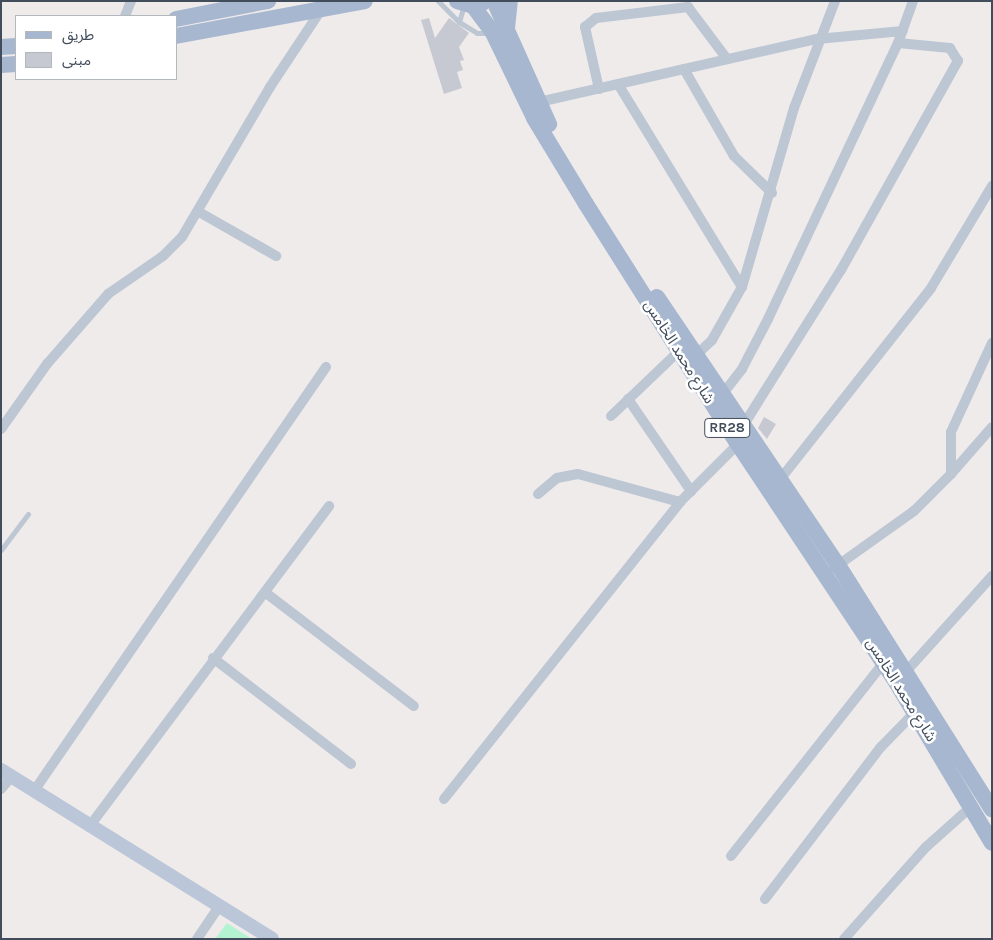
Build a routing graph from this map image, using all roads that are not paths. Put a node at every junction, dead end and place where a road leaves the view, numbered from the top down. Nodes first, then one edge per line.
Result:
1 (131, 1) edge
2 (268, 1) edge
3 (365, 1) edge
4 (438, 1) edge
5 (494, 1) edge
6 (510, 1) edge
7 (835, 1) edge
8 (913, 1) edge
9 (470, 4) edge
10 (324, 6) junction
11 (125, 15) edge
12 (178, 19) edge
13 (459, 22) junction
14 (902, 31) junction
15 (500, 32) junction
16 (178, 36) edge
17 (817, 39) junction
18 (898, 44) junction
19 (15, 46) edge
20 (1, 47) edge
21 (727, 60) junction
22 (15, 64) edge
23 (1, 65) edge
24 (684, 69) junction
25 (618, 84) junction
26 (599, 89) junction
27 (539, 102) junction
28 (992, 186) edge
29 (772, 194) junction
30 (200, 212) junction
31 (276, 256) dead end
32 (742, 287) junction
33 (992, 343) edge
34 (678, 352) junction
35 (695, 356) junction
36 (326, 367) dead end
37 (721, 396) junction
38 (628, 399) junction
39 (611, 416) dead end
40 (743, 426) junction
41 (992, 427) edge
42 (1, 429) edge
43 (738, 444) junction
44 (950, 474) junction
45 (776, 484) junction
46 (691, 491) junction
47 (538, 494) dead end
48 (680, 502) junction
49 (329, 506) dead end
50 (28, 514) dead end
51 (1, 550) edge
52 (833, 569) junction
53 (992, 576) edge
54 (266, 593) junction
55 (213, 658) junction
56 (884, 662) junction
57 (901, 677) junction
58 (414, 706) dead end
59 (915, 712) junction
60 (351, 764) dead end
61 (6, 773) edge
62 (1, 789) edge
63 (34, 791) junction
64 (444, 798) dead end
65 (972, 806) junction
66 (992, 810) edge
67 (89, 827) junction
68 (989, 833) edge
69 (731, 856) dead end
70 (765, 899) dead end
71 (219, 906) junction
72 (197, 939) edge
73 (272, 939) edge
74 (844, 939) edge

1 - 11 street
2 - 12 main road
3 - 10 main road
4 - 13 lane
5 - 15 main road, شارع محمد الخامس / RR28
6 - 15 main road
7 - 17 street
8 - 14 street
9 - 13 lane
9 - 15 main road, شارع محمد الخامس / RR28
10 - 16 main road
10 - 30 street
13 - 15 lane
14 - 17 street
14 - 18 street
15 - 27 main road, شارع محمد الخامس / RR28
15 - 34 main road, شارع محمد الخامس / RR28
17 - 21 street
17 - 29 street
18 - 37 street
18 - 40 street
19 - 20 main road
21 - 24 street
21 - 26 street
22 - 23 main road
24 - 25 street
24 - 29 street
25 - 26 street
25 - 32 street
26 - 27 street
27 - 35 main road, شارع محمد الخامس / RR28
28 - 45 street
29 - 32 street
30 - 31 street
30 - 42 street
32 - 35 street
33 - 44 street
34 - 38 street
34 - 43 main road, شارع محمد الخامس / RR28
35 - 37 main road, شارع محمد الخامس / RR28
36 - 63 street
37 - 40 main road, شارع محمد الخامس / RR28
38 - 39 street
38 - 46 street
40 - 45 main road, شارع محمد الخامس / RR28
41 - 44 street
43 - 45 main road, شارع محمد الخامس / RR28
43 - 46 street
44 - 52 street
45 - 52 main road, شارع محمد الخامس / RR28
46 - 48 street
47 - 48 street
48 - 64 street
49 - 54 street
50 - 51 lane
52 - 56 main road, شارع محمد الخامس / RR28
52 - 57 main road, شارع محمد الخامس / RR28
53 - 57 street
54 - 55 street
54 - 58 street
55 - 60 street
55 - 67 street
56 - 57 main road, شارع محمد الخامس / RR28
56 - 69 street
57 - 59 main road, شارع محمد الخامس / RR28
57 - 66 main road, شارع محمد الخامس / RR28
59 - 65 main road, شارع محمد الخامس / RR28
59 - 70 street
61 - 62 street
61 - 63 main road
63 - 67 main road
65 - 68 main road, شارع محمد الخامس / RR28
65 - 74 street
67 - 71 main road
71 - 72 street
71 - 73 main road

